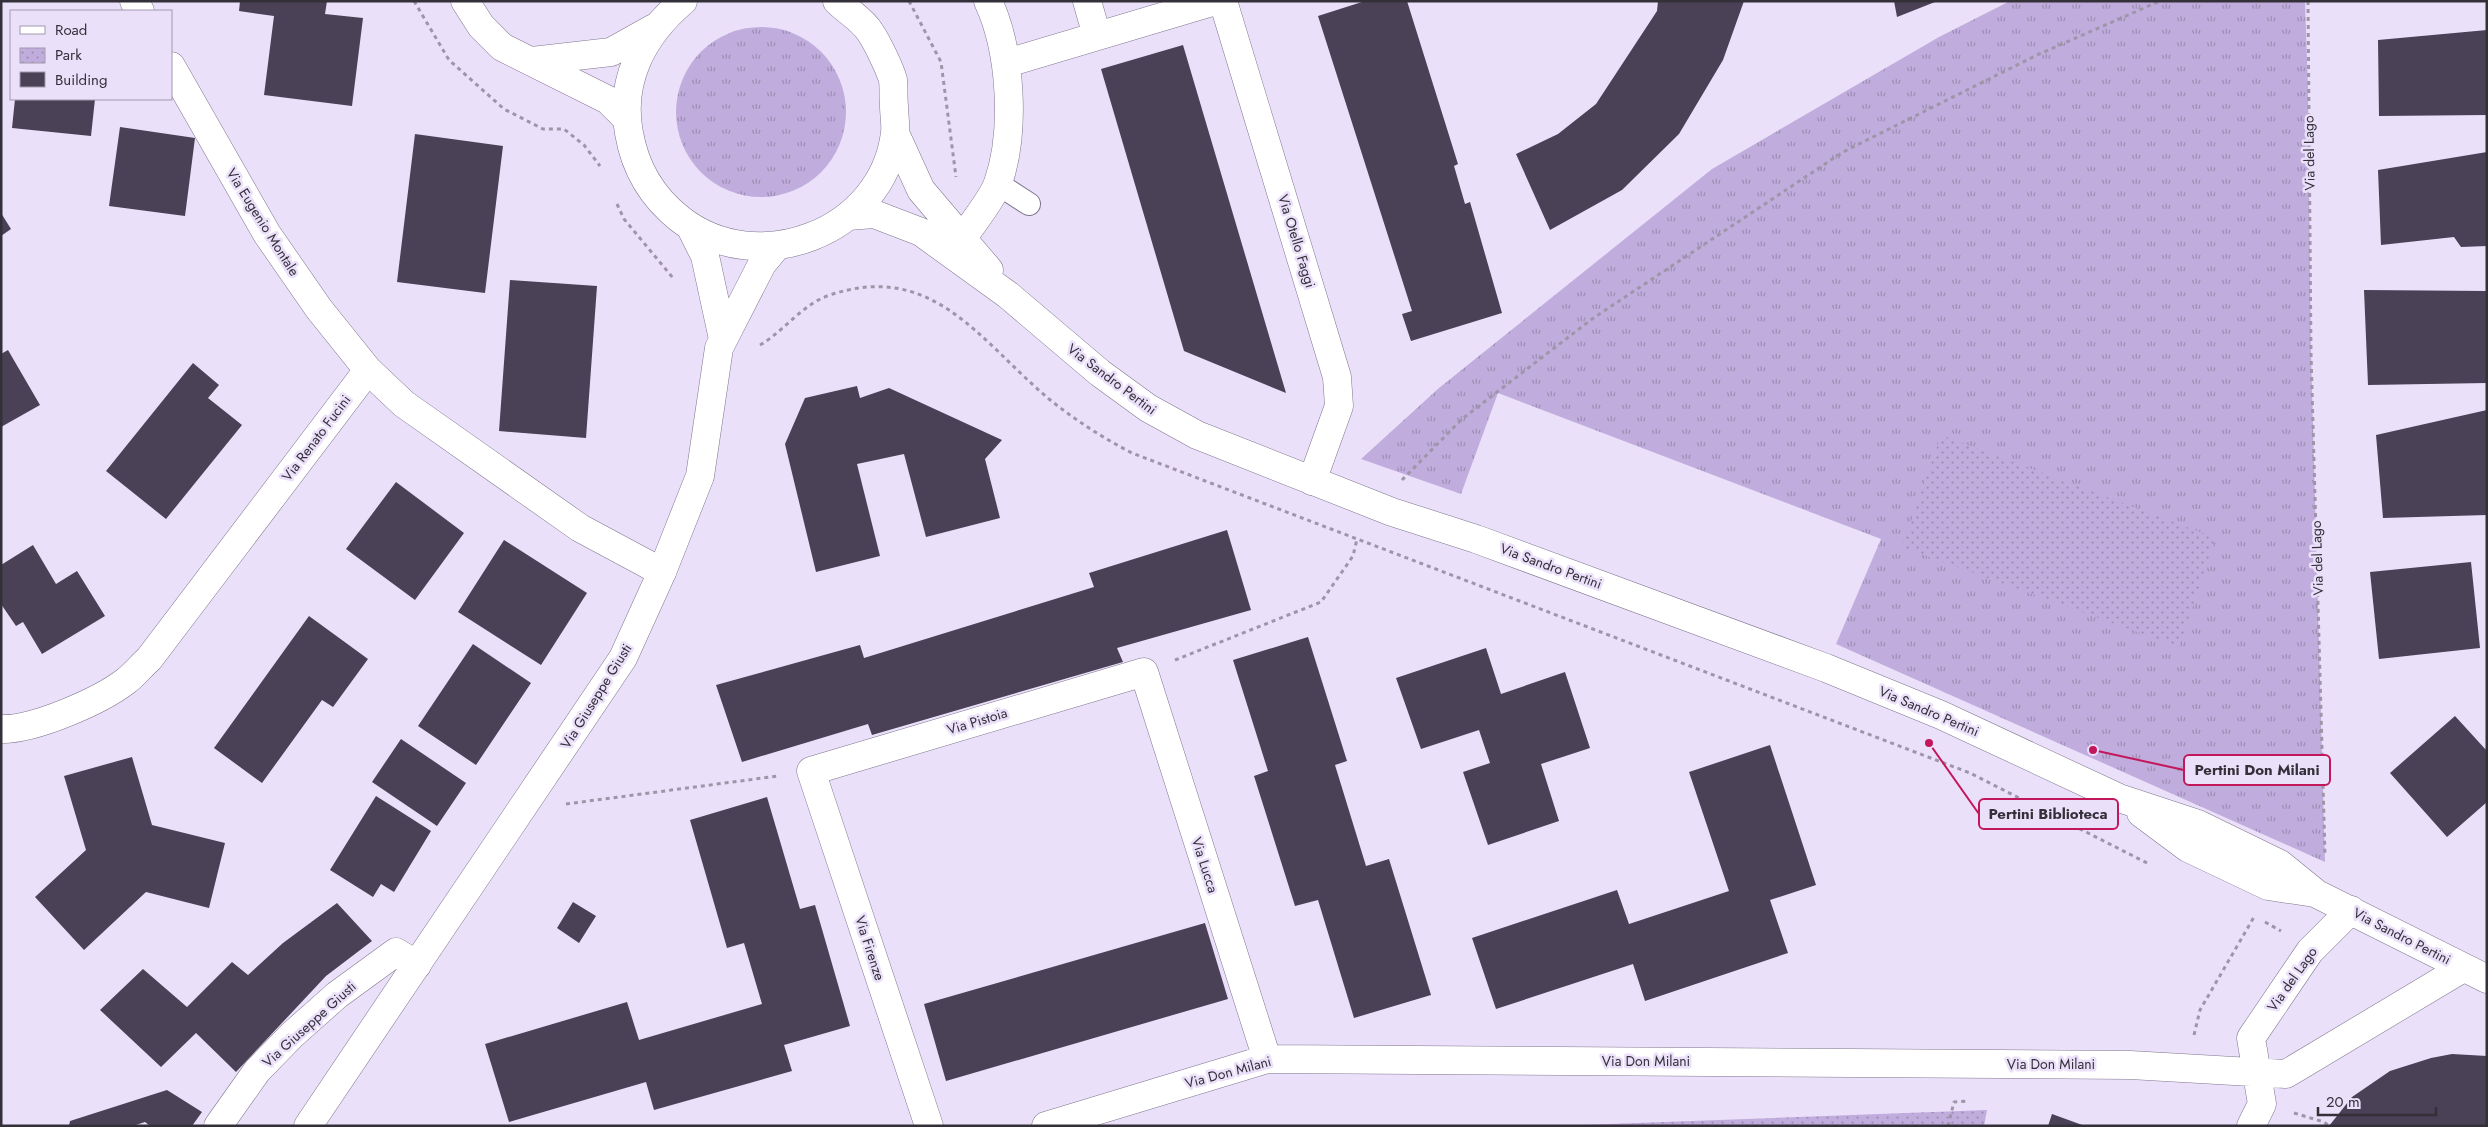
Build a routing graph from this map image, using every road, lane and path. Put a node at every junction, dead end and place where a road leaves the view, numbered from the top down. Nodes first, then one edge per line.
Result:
1 (465, 1) edge
2 (683, 1) edge
3 (837, 1) edge
4 (909, 1) edge
5 (1087, 1) edge
6 (1215, 1) edge
7 (1223, 1) edge
8 (2160, 1) edge
9 (2308, 1) edge
10 (995, 3) edge
11 (655, 27) junction
12 (1097, 36) junction
13 (532, 61) junction
14 (1007, 63) junction
15 (172, 68) edge
16 (626, 118) junction
17 (895, 133) junction
18 (956, 178) dead end
19 (998, 184) junction
20 (1029, 204) dead end
21 (848, 216) junction
22 (691, 228) junction
23 (963, 238) junction
24 (776, 247) junction
25 (908, 290) dead end
26 (1008, 295) junction
27 (723, 339) junction
28 (368, 370) junction
29 (1312, 480) junction
30 (1399, 483) dead end
31 (1366, 502) junction
32 (1357, 539) junction
33 (662, 572) junction
34 (1144, 672) junction
35 (1, 729) edge
36 (811, 771) junction
37 (522, 809) junction
38 (2326, 862) dead end
39 (2153, 867) dead end
40 (2351, 910) junction
41 (2246, 913) dead end
42 (2254, 916) junction
43 (2288, 935) dead end
44 (406, 958) junction
45 (2475, 974) edge
46 (1267, 1059) junction
47 (2186, 1068) junction
48 (2256, 1073) junction
49 (2324, 1122) dead end
50 (218, 1126) edge
51 (308, 1126) edge
52 (929, 1126) edge
53 (1046, 1126) edge
54 (2251, 1126) edge
55 (2321, 1126) edge

1 - 13 street
2 - 11 street, Via Giuseppe Giusti
3 - 17 street, Via Giuseppe Giusti
4 - 18 path
5 - 12 street
6 - 12 street
7 - 29 street, Via Otello Faggi
8 - 30 path
9 - 38 path, Via del Lago
10 - 14 street
11 - 13 street
11 - 16 street, Via Giuseppe Giusti
12 - 14 street
13 - 16 street
14 - 19 street
15 - 28 street, Via Eugenio Montale
16 - 22 street, Via Giuseppe Giusti
17 - 21 street, Via Giuseppe Giusti
17 - 23 street, Via Sandro Pertini
19 - 20 lane
19 - 23 street
21 - 24 street, Via Giuseppe Giusti
21 - 26 street, Via Sandro Pertini
22 - 24 street, Via Giuseppe Giusti
22 - 27 street, Via Giuseppe Giusti
23 - 26 street, Via Sandro Pertini
24 - 27 street, Via Giuseppe Giusti
25 - 32 path
26 - 29 street, Via Sandro Pertini
27 - 33 street, Via Giuseppe Giusti
28 - 33 street
28 - 35 street, Via Renato Fucini
29 - 31 street, Via Sandro Pertini
31 - 32 path
31 - 40 street, Via Sandro Pertini
32 - 34 path
32 - 39 path
33 - 37 street, Via Giuseppe Giusti
34 - 36 street, Via Pistoia
34 - 46 street, Via Lucca
36 - 37 path
36 - 52 street, Via Firenze
37 - 44 street, Via Giuseppe Giusti
40 - 45 street, Via Sandro Pertini
40 - 48 street, Via del Lago
41 - 42 path
42 - 43 path
42 - 47 path
44 - 50 street, Via Giuseppe Giusti
44 - 51 street, Via Giuseppe Giusti
45 - 48 street
46 - 47 street, Via Don Milani
46 - 53 street, Via Don Milani
47 - 48 street, Via Don Milani
48 - 54 street, Via del Lago
49 - 55 path

